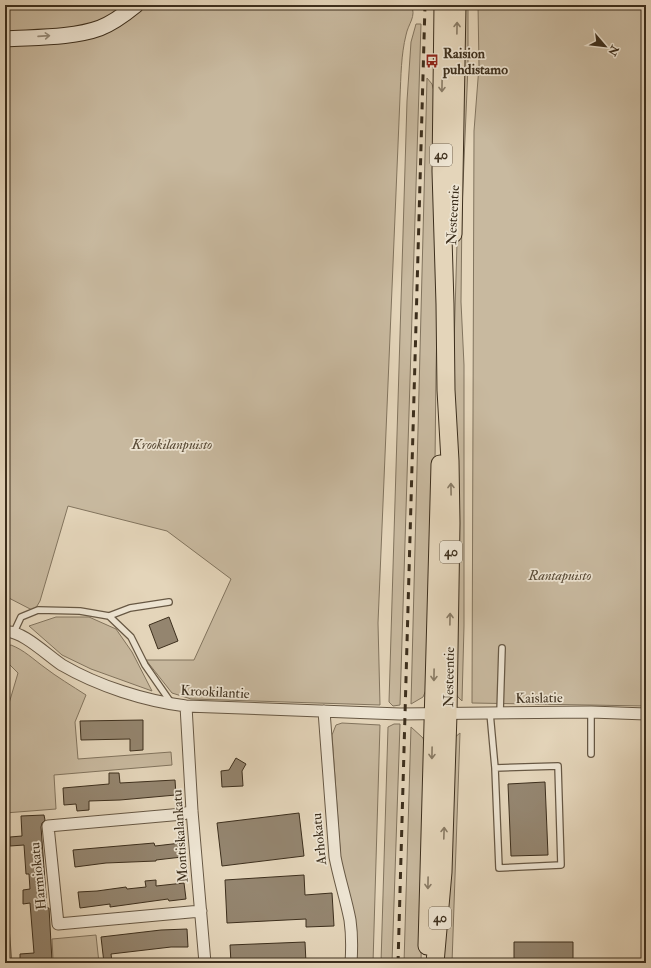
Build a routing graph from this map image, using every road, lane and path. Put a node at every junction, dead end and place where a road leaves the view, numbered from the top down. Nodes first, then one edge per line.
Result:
1 (136, 5) edge
2 (443, 5) edge
3 (457, 5) edge
4 (5, 39) edge
5 (445, 304) junction
6 (169, 602) dead end
7 (109, 616) junction
8 (9, 632) edge
9 (502, 648) dead end
10 (173, 705) junction
11 (186, 706) junction
12 (324, 711) junction
13 (591, 712) junction
14 (495, 713) junction
15 (440, 714) junction
16 (646, 714) edge
17 (591, 754) dead end
18 (495, 768) junction
19 (192, 812) junction
20 (201, 911) junction
21 (206, 963) edge
22 (351, 963) edge
23 (427, 963) edge
24 (435, 963) edge

4 -> 1 main road
2 -> 5 main road, Nesteentie / 40
5 -> 3 main road, Nesteentie / 40
5 - 15 main road, Nesteentie / 40
6 - 7 lane
7 - 8 lane
7 - 10 lane
8 - 10 street, Krookilantie
9 - 14 lane
10 - 11 street, Krookilantie
11 - 12 street, Krookilantie
11 - 19 street, Montiskalankatu
12 - 15 street, Krookilantie
12 - 22 street, Arhokatu
13 - 14 street, Kaislatie
13 - 16 street, Kaislatie
13 - 17 lane
14 - 15 street, Kaislatie
14 - 18 lane
15 -> 23 main road, Nesteentie / 40
24 -> 15 main road, Nesteentie / 40
18 - 18 lane
19 - 20 street, Montiskalankatu
19 - 20 street, Harmiokatu
20 - 21 street, Montiskalankatu

